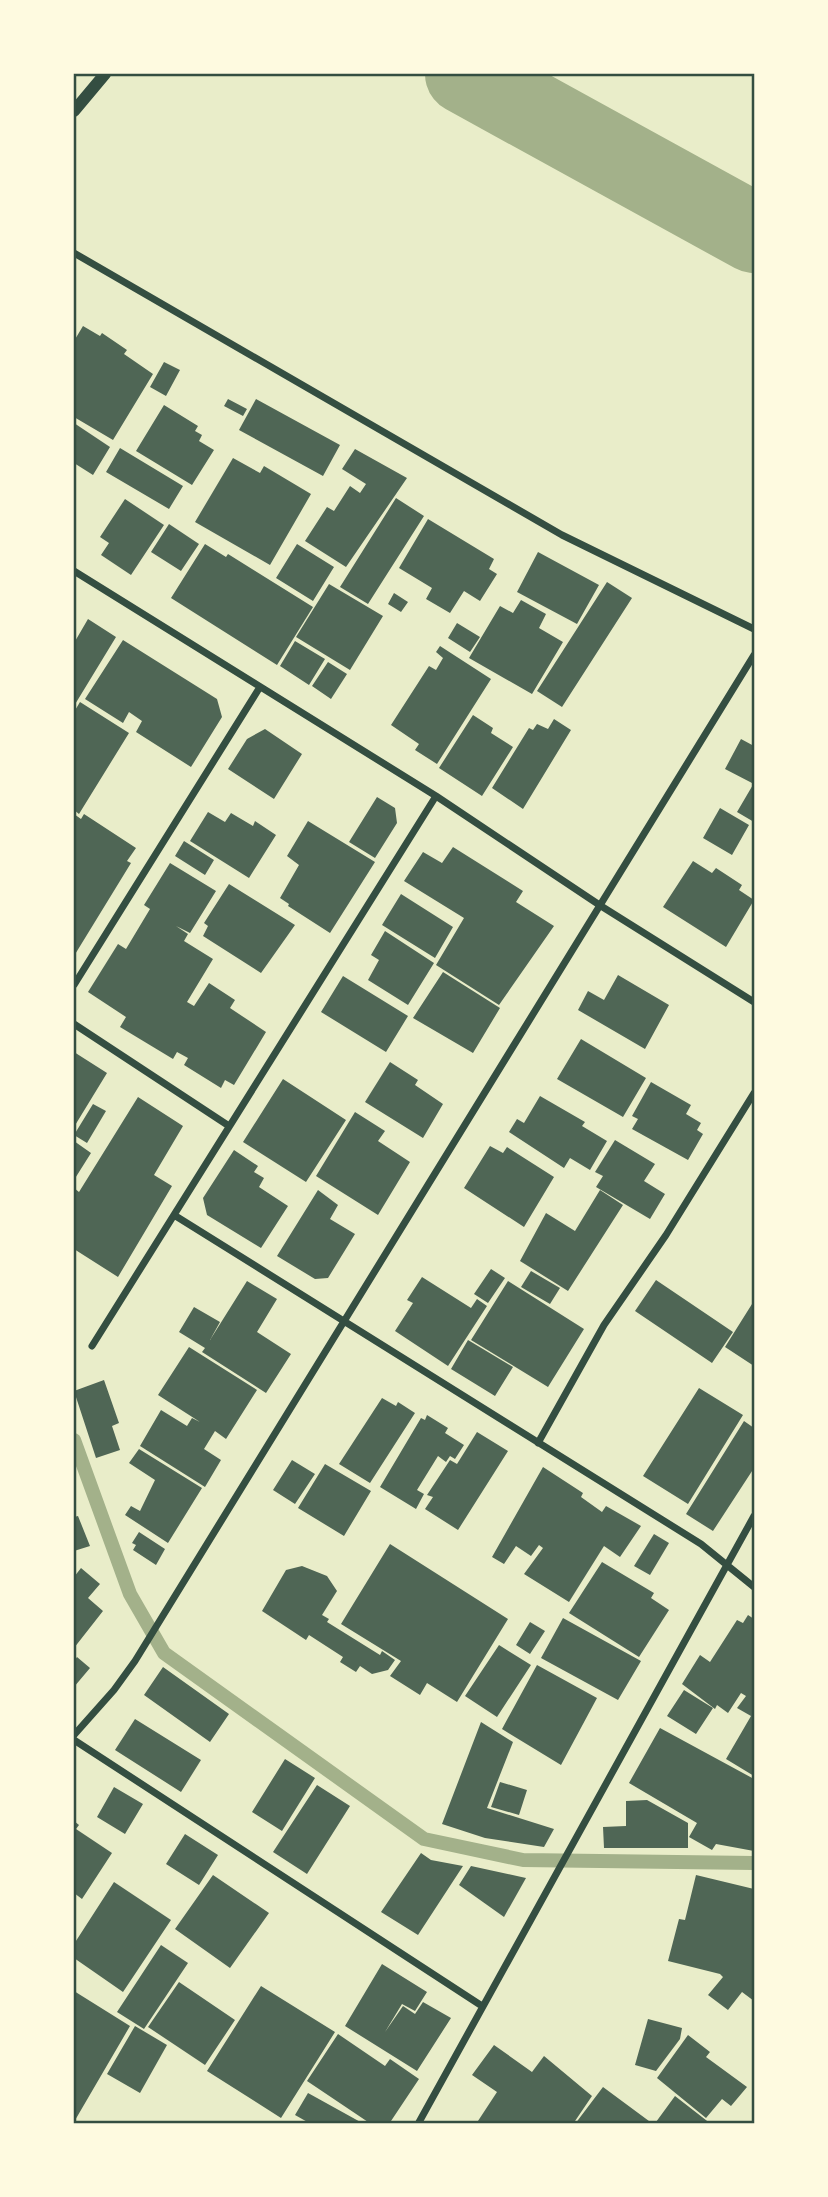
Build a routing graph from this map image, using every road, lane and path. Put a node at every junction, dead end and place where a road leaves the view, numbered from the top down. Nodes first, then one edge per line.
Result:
1 (105, 74) edge
2 (74, 111) edge
3 (74, 253) edge
4 (74, 571) edge
5 (754, 628) edge
6 (754, 655) edge
7 (260, 687) junction
8 (436, 796) junction
9 (601, 906) junction
10 (74, 985) edge
11 (754, 1002) edge
12 (74, 1024) edge
13 (754, 1093) edge
14 (229, 1126) junction
15 (174, 1215) junction
16 (346, 1323) junction
17 (92, 1346) dead end
18 (538, 1443) junction
19 (754, 1516) edge
20 (725, 1565) junction
21 (754, 1587) edge
22 (74, 1735) edge
23 (74, 1740) edge
24 (482, 2006) junction
25 (418, 2123) edge

1 - 2 street
3 - 5 street
4 - 7 street
6 - 9 street
7 - 8 street
7 - 10 street
8 - 9 street
8 - 14 street
9 - 11 street
9 - 16 street
12 - 14 street
13 - 18 street
14 - 15 street
15 - 16 street
15 - 17 street
16 - 18 street
16 - 22 street
18 - 20 street
19 - 20 street
20 - 21 street
20 - 24 street
23 - 24 street
24 - 25 street

